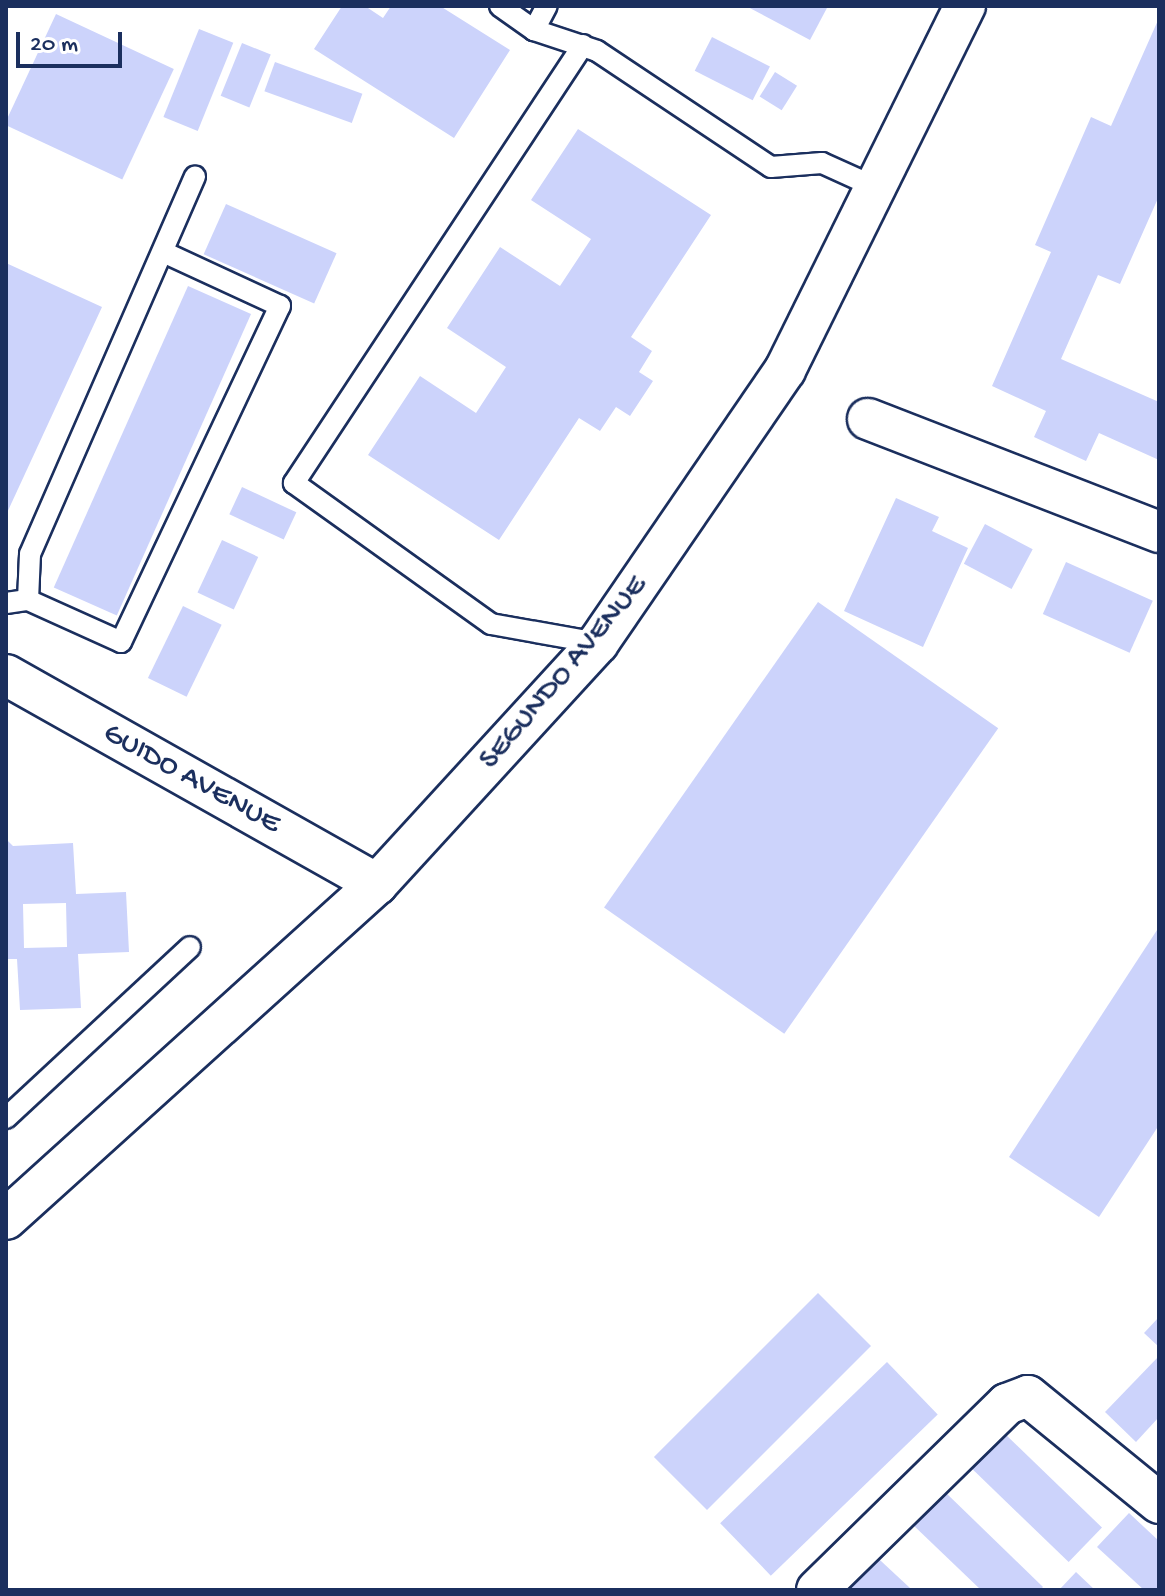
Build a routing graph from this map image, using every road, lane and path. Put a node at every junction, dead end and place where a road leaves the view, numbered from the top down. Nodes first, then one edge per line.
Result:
1 (500, 6) edge
2 (547, 6) edge
3 (965, 6) edge
4 (534, 30) junction
5 (583, 45) junction
6 (195, 177) dead end
7 (875, 187) junction
8 (163, 252) junction
9 (868, 419) dead end
10 (1159, 532) edge
11 (28, 600) junction
12 (6, 603) edge
13 (598, 643) junction
14 (6, 675) edge
15 (377, 884) junction
16 (190, 947) dead end
17 (6, 1118) edge
18 (6, 1219) edge
19 (1159, 1503) edge
20 (817, 1590) edge

1 - 4 lane
2 - 4 lane
3 - 7 street, SEGUNDO AVENUE
4 - 5 lane
5 - 7 lane
5 - 13 lane
6 - 8 lane
7 - 13 street, SEGUNDO AVENUE
8 - 11 lane
8 - 11 lane
9 - 10 street
11 - 12 lane
13 - 15 street, SEGUNDO AVENUE
14 - 15 street, GUIDO AVENUE
15 - 18 street, SEGUNDO AVENUE
16 - 17 lane
19 - 20 street

